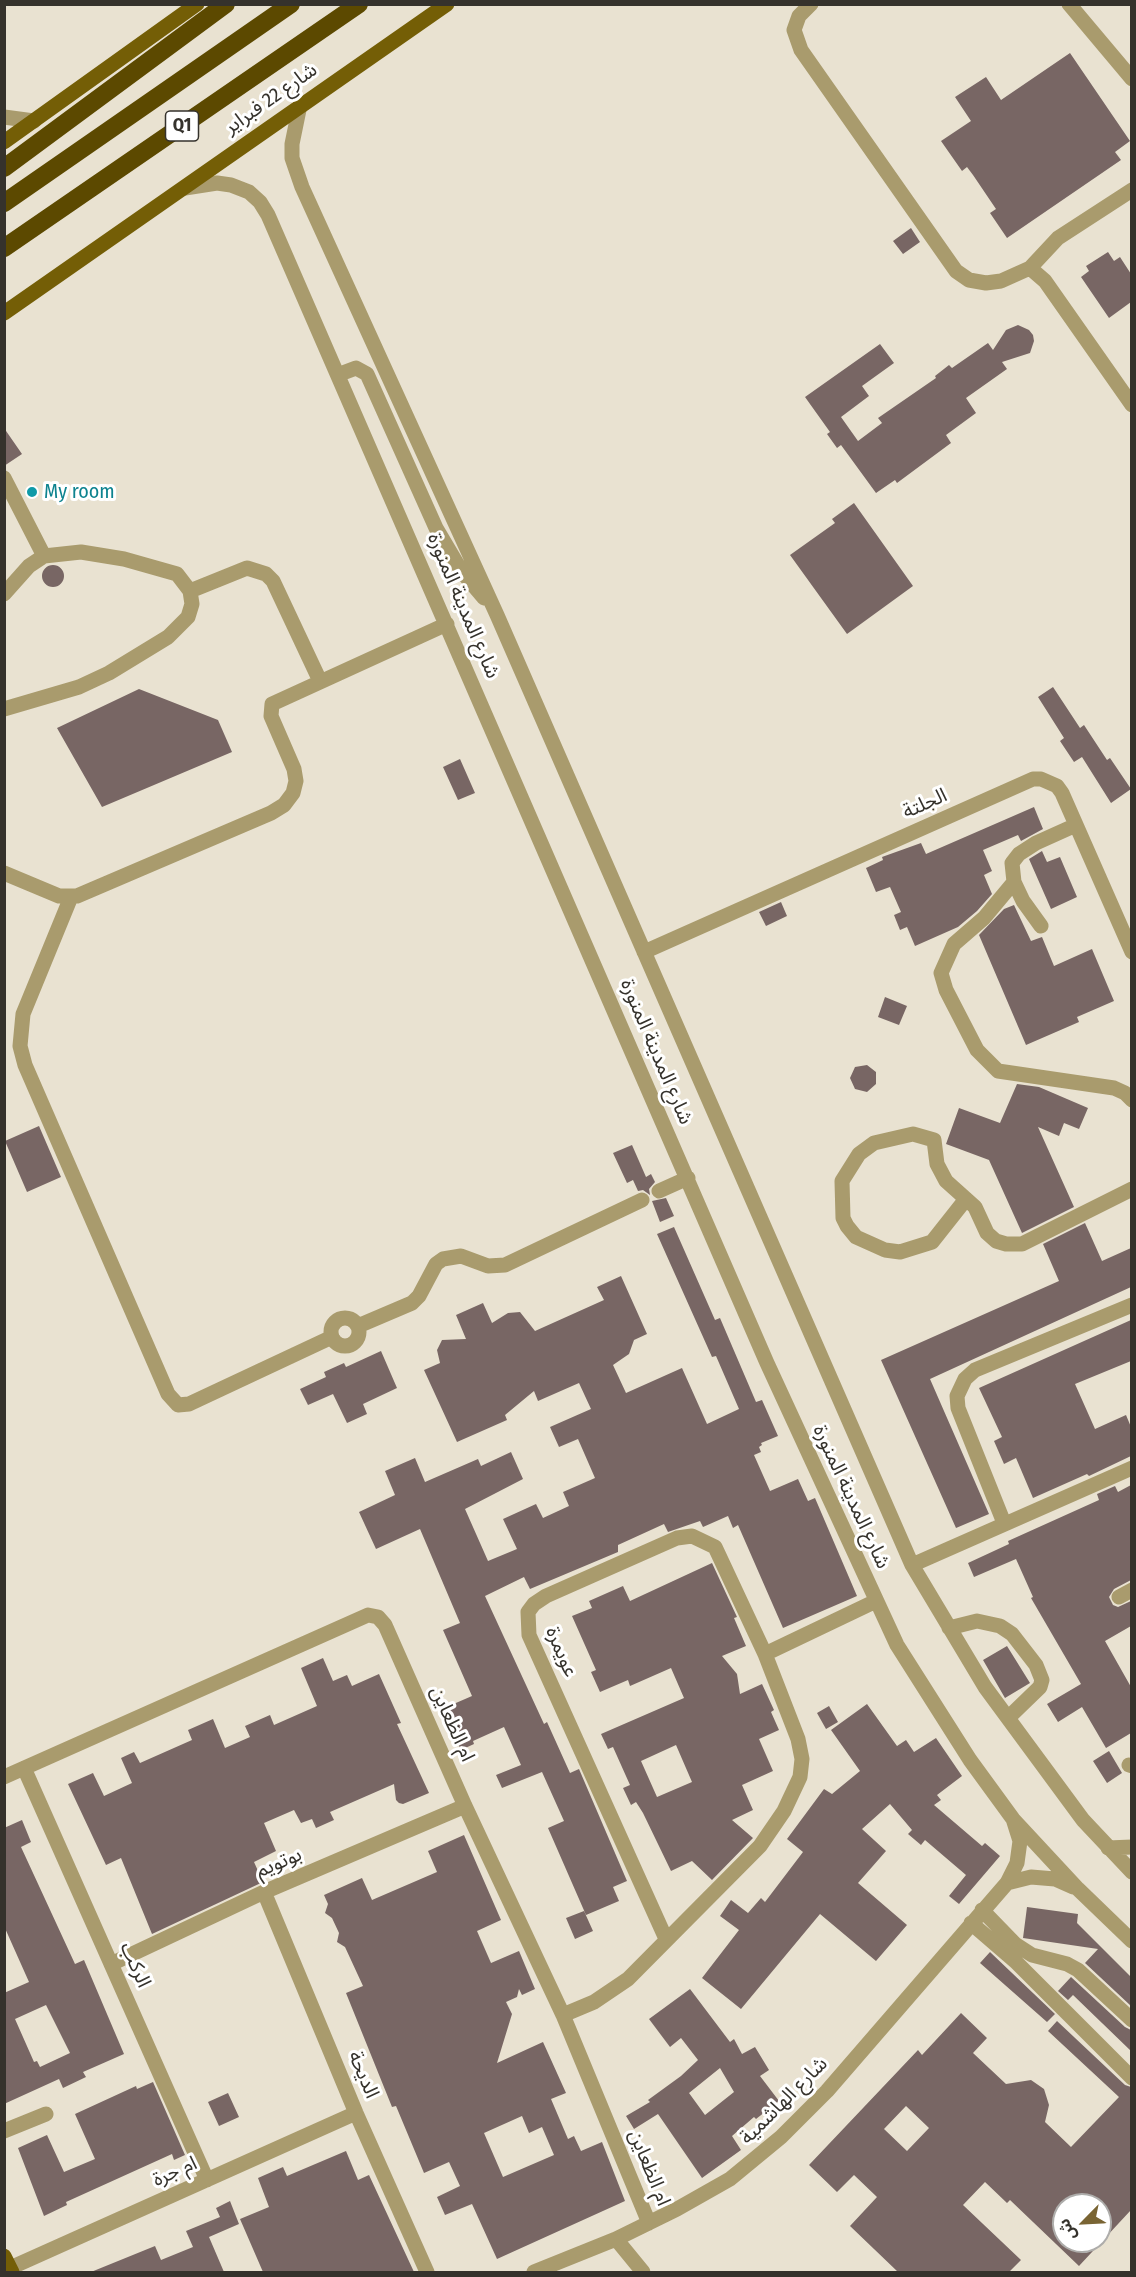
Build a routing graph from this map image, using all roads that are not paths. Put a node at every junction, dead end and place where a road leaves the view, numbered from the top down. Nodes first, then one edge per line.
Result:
1 (197, 4) edge
2 (226, 4) edge
3 (291, 4) edge
4 (359, 4) edge
5 (447, 4) edge
6 (811, 4) edge
7 (1069, 4) edge
8 (1131, 79) edge
9 (300, 105) junction
10 (4, 117) edge
11 (34, 121) junction
12 (4, 142) edge
13 (4, 168) edge
14 (185, 188) junction
15 (1131, 190) edge
16 (4, 203) edge
17 (4, 248) edge
18 (1030, 268) junction
19 (4, 314) edge
20 (339, 374) junction
21 (1131, 405) edge
22 (4, 478) edge
23 (44, 556) junction
24 (190, 591) junction
25 (4, 594) edge
26 (497, 615) junction
27 (447, 624) junction
28 (320, 681) junction
29 (4, 709) edge
30 (1076, 825) junction
31 (4, 873) edge
32 (1014, 882) junction
33 (71, 897) junction
34 (1041, 926) dead end
35 (644, 952) junction
36 (1131, 952) edge
37 (1131, 1100) edge
38 (687, 1178) junction
39 (1131, 1189) edge
40 (659, 1191) dead end
41 (966, 1199) junction
42 (642, 1200) dead end
43 (1131, 1305) edge
44 (1131, 1468) edge
45 (1004, 1522) junction
46 (912, 1565) junction
47 (876, 1601) junction
48 (949, 1628) junction
49 (765, 1654) junction
50 (1008, 1718) junction
51 (24, 1767) junction
52 (4, 1777) edge
53 (465, 1806) junction
54 (1013, 1819) junction
55 (1131, 1847) edge
56 (1108, 1848) junction
57 (1131, 1872) edge
58 (1006, 1883) junction
59 (1078, 1889) junction
60 (264, 1892) junction
61 (982, 1910) junction
62 (971, 1923) junction
63 (666, 1939) junction
64 (1131, 1941) edge
65 (111, 1964) junction
66 (563, 2014) junction
67 (1131, 2020) edge
68 (1131, 2078) edge
69 (356, 2113) junction
70 (46, 2114) dead end
71 (4, 2131) edge
72 (207, 2180) junction
73 (650, 2223) junction
74 (616, 2239) junction
75 (9, 2266) edge
76 (427, 2272) edge
77 (534, 2272) edge
78 (643, 2272) edge

1 - 11 main road
2 - 13 highway
3 - 16 highway, Q1
4 - 17 highway, شارع 22 فبراير / Q1
5 - 9 main road, شارع 22 فبراير
6 - 18 street
7 - 8 street
9 - 14 main road, شارع 22 فبراير
9 - 26 street, شارع المدينة المنورة
10 - 11 street
11 - 12 main road
14 - 19 main road, شارع 22 فبراير
14 - 20 street, شارع المدينة المنورة
15 - 18 street
18 - 21 street
20 - 26 street
20 - 27 street, شارع المدينة المنورة
22 - 23 street
23 - 24 street
23 - 25 street
24 - 28 street
24 - 29 street
26 - 35 street, شارع المدينة المنورة
27 - 28 street
27 - 38 street, شارع المدينة المنورة
28 - 33 street
30 - 32 street
30 - 35 street, الجلتة
30 - 36 street, الجلتة
31 - 33 street
32 - 34 street
32 - 37 street
33 - 42 street
35 - 46 street, شارع المدينة المنورة
38 - 40 street
38 - 47 street, شارع المدينة المنورة
39 - 41 street
41 - 41 street
43 - 45 street
44 - 45 street
45 - 46 street
46 - 48 street, شارع المدينة المنورة
47 - 49 street
47 - 54 street, شارع المدينة المنورة
48 - 50 street, شارع المدينة المنورة
48 - 50 street
49 - 63 street, عويمرة
49 - 63 street, عويمرة
50 - 56 street, شارع المدينة المنورة
51 - 52 street, ام الظعاين
51 - 53 street, ام الظعاين
51 - 65 street, الركب
53 - 60 street, بوتويم
53 - 66 street, ام الظعاين
54 - 58 street, شارع الهاشمية
54 - 59 street, شارع المدينة المنورة
55 - 56 street
56 - 57 street, شارع المدينة المنورة
58 - 59 street
58 - 61 street, شارع الهاشمية
59 - 64 street, شارع المدينة المنورة
60 - 65 street, بوتويم
60 - 69 street, الديحة
61 - 62 street, شارع الهاشمية
61 - 67 street
62 - 68 street
62 - 73 street, شارع الهاشمية
63 - 66 street, عويمرة
65 - 72 street, الركب
66 - 73 street, ام الظعاين
69 - 72 street, ام جرة
69 - 76 street, الديحة
70 - 71 street
72 - 75 street, ام جرة
73 - 74 street, شارع الهاشمية
74 - 77 street, شارع الهاشمية
74 - 78 street

